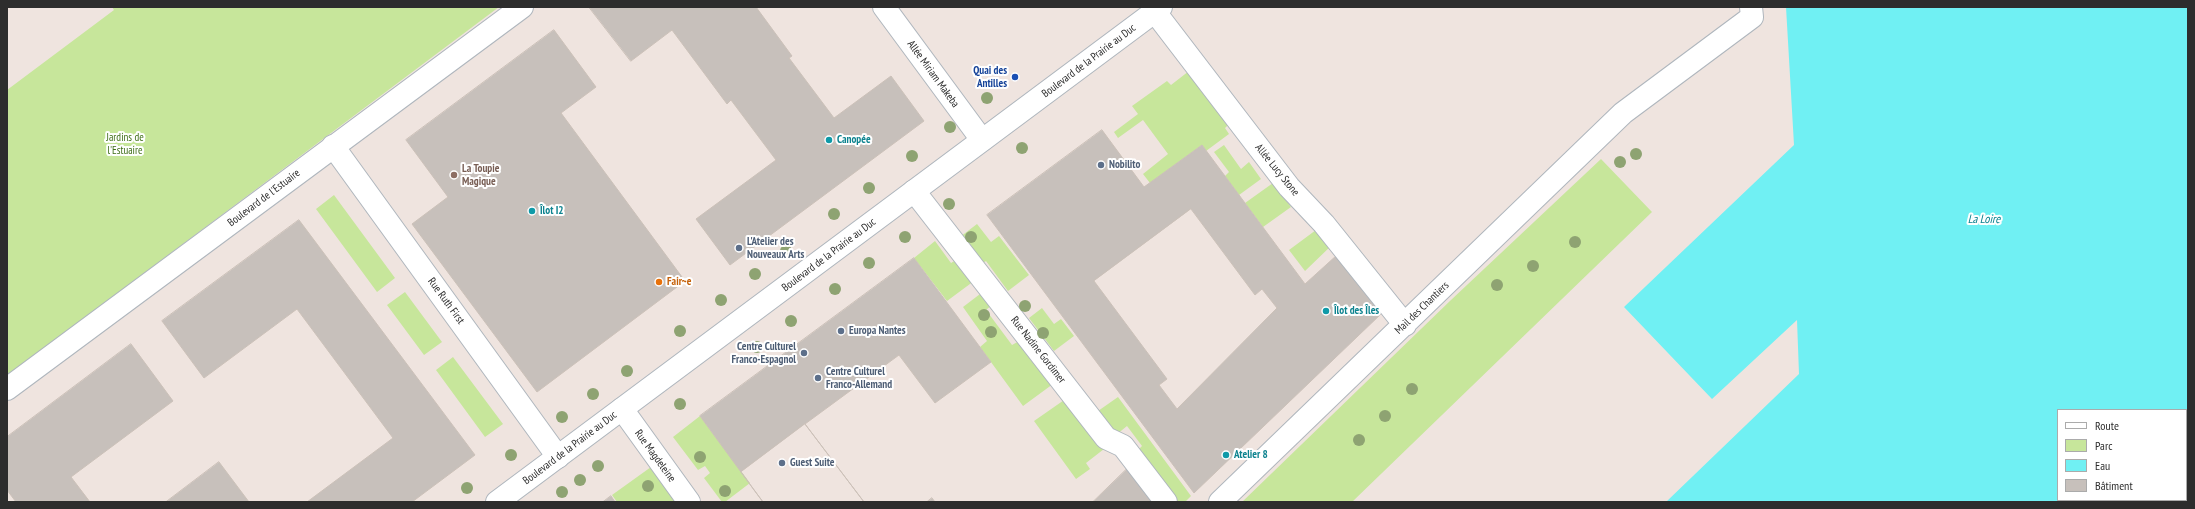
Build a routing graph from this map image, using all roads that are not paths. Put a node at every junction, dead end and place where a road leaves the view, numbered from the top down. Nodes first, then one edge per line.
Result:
1 (522, 7) edge
2 (884, 7) edge
3 (1158, 9) edge
4 (1751, 12) edge
5 (982, 140) junction
6 (333, 146) junction
7 (914, 191) junction
8 (1404, 325) junction
9 (7, 389) edge
10 (622, 409) junction
11 (558, 457) junction
12 (498, 502) edge
13 (689, 502) edge
14 (1166, 502) edge
15 (1220, 502) edge

1 - 6 street, Boulevard de l'Estuaire
2 - 5 street, Allée Miriam Makeba
3 - 5 street, Boulevard de la Prairie au Duc
3 - 8 street, Allée Lucy Stone
4 - 8 street, Mail des Chantiers
5 - 7 street, Boulevard de la Prairie au Duc
6 - 9 street, Boulevard de l'Estuaire
6 - 11 street, Rue Ruth First
7 - 10 street, Boulevard de la Prairie au Duc
7 - 14 street, Rue Nadine Gordimer
8 - 15 street, Mail des Chantiers
10 - 11 street, Boulevard de la Prairie au Duc
10 - 13 street, Rue Magdeleine
11 - 12 street, Boulevard de la Prairie au Duc

